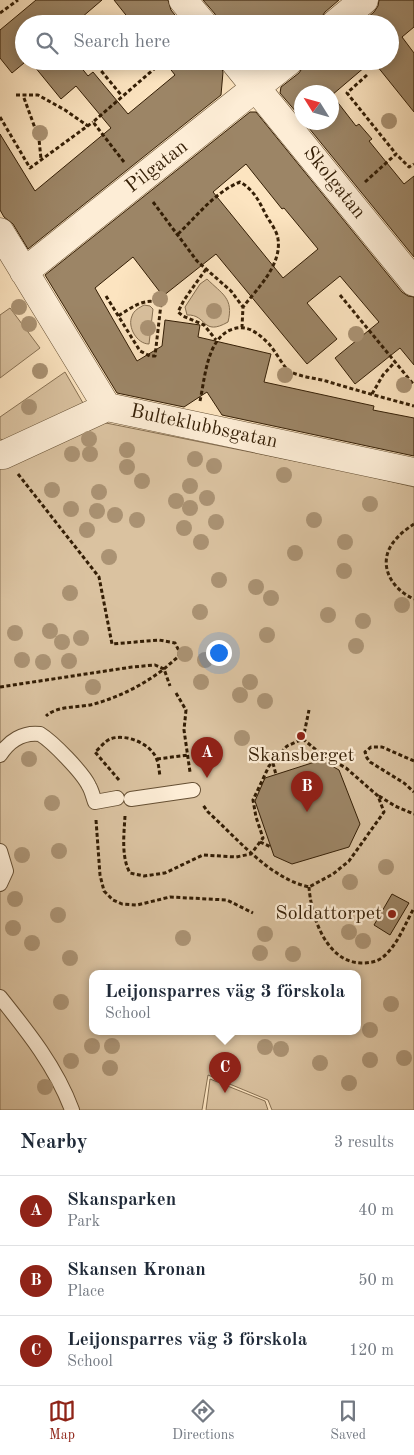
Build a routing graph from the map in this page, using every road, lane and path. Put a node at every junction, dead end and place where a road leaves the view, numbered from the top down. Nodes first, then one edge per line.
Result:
1 (18, 0) edge
2 (183, 0) edge
3 (364, 0) edge
4 (0, 13) edge
5 (196, 15) edge
6 (346, 15) edge
7 (100, 70) edge
8 (153, 70) edge
9 (241, 70) edge
10 (278, 70) edge
11 (367, 75) dead end
12 (256, 88) junction
13 (16, 95) dead end
14 (122, 96) junction
15 (24, 98) dead end
16 (0, 117) edge
17 (93, 122) junction
18 (88, 126) junction
19 (396, 154) junction
20 (41, 159) junction
21 (414, 164) edge
22 (128, 166) dead end
23 (359, 187) dead end
24 (149, 197) dead end
25 (0, 232) edge
26 (178, 234) junction
27 (206, 269) junction
28 (24, 272) junction
29 (414, 282) edge
30 (106, 296) dead end
31 (340, 296) dead end
32 (243, 307) junction
33 (118, 316) junction
34 (242, 327) junction
35 (216, 340) junction
36 (395, 362) junction
37 (206, 374) dead end
38 (414, 385) edge
39 (372, 394) junction
40 (107, 406) junction
41 (414, 406) edge
42 (4, 455) edge
43 (414, 472) edge
44 (414, 524) edge
45 (414, 599) edge
46 (164, 669) junction
47 (170, 686) dead end
48 (0, 687) edge
49 (176, 693) dead end
50 (309, 710) dead end
51 (34, 733) junction
52 (303, 739) junction
53 (0, 754) edge
54 (188, 755) junction
55 (414, 761) edge
56 (273, 762) junction
57 (276, 775) dead end
58 (121, 782) dead end
59 (193, 790) junction
60 (414, 792) edge
61 (378, 796) junction
62 (95, 802) junction
63 (125, 802) junction
64 (414, 814) edge
65 (260, 842) junction
66 (271, 847) dead end
67 (0, 851) edge
68 (251, 854) junction
69 (0, 884) edge
70 (309, 887) junction
71 (414, 908) edge
72 (253, 913) dead end
73 (0, 997) edge
74 (72, 1110) edge

1 - 4 path
2 - 5 street
3 - 6 street
7 - 14 path
8 - 14 path
9 - 12 street, Skolgatan
10 - 12 street, Pilgatan
11 - 19 path
12 - 28 street, Pilgatan
12 - 29 street, Skolgatan
13 - 18 path
14 - 17 path
15 - 20 path
16 - 20 path
17 - 18 path
17 - 22 path
18 - 20 path
19 - 21 path
19 - 23 path
24 - 26 path
25 - 28 street
26 - 27 path
26 - 32 path
27 - 32 path
27 - 35 path
28 - 40 street
30 - 33 path
31 - 36 path
32 - 34 path
33 - 33 path
34 - 35 path
34 - 39 path
35 - 37 path
36 - 38 path
36 - 39 path
39 - 41 path
40 - 42 street, Bulteklubbsgatan
40 - 43 street, Bulteklubbsgatan
42 - 46 path
44 - 45 path
46 - 47 path
46 - 48 path
46 - 51 path
49 - 54 path
50 - 52 path
51 - 53 lane
51 - 62 lane
52 - 56 path
52 - 61 path
54 - 58 path
54 - 59 path
55 - 60 path
56 - 57 path
56 - 65 path
59 - 63 lane
59 - 68 path
61 - 64 path
61 - 70 path
62 - 63 lane
62 - 72 path
63 - 68 path
65 - 66 path
65 - 68 path
67 - 69 lane
68 - 70 path
70 - 71 path
73 - 74 lane

